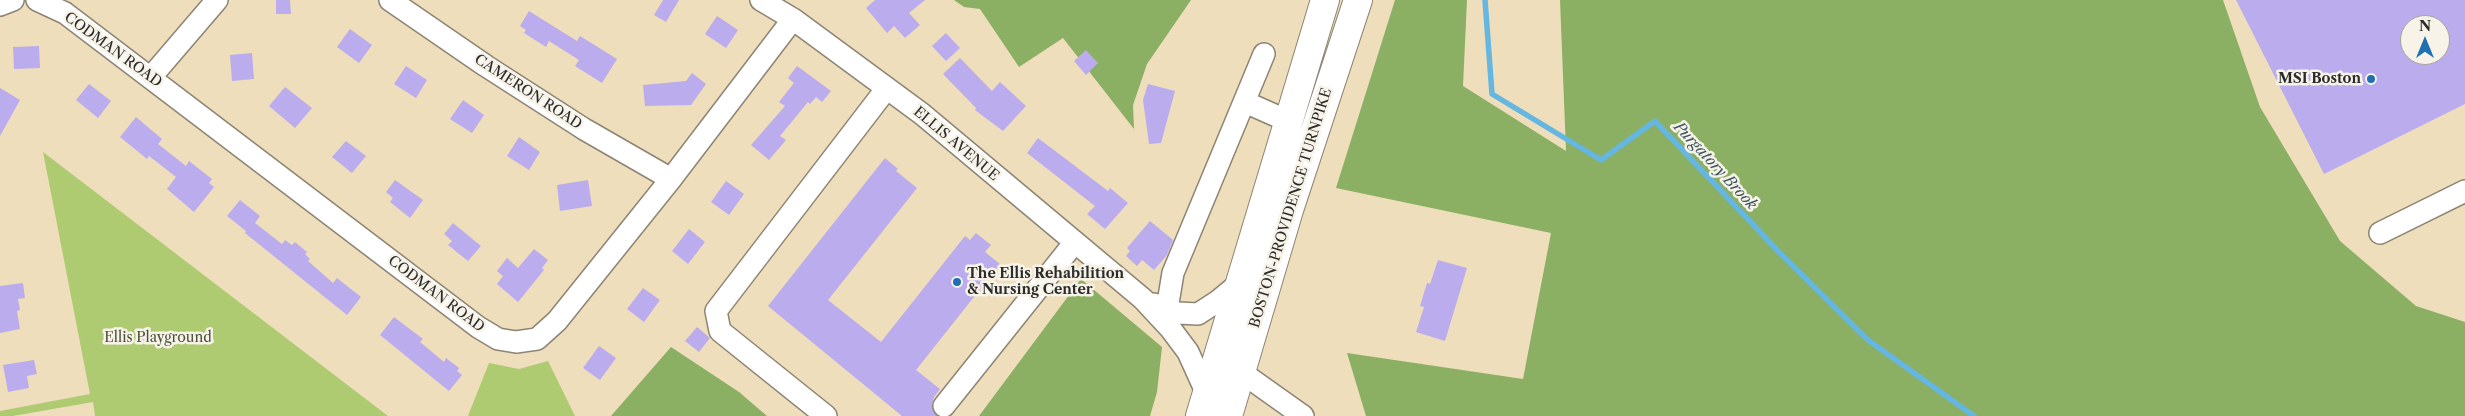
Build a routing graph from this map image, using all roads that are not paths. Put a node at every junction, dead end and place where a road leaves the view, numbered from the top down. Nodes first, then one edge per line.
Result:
1 (13, 0) edge
2 (37, 0) edge
3 (217, 0) edge
4 (390, 0) edge
5 (761, 0) edge
6 (1325, 0) edge
7 (1358, 0) edge
8 (0, 5) edge
9 (793, 19) junction
10 (1264, 54) dead end
11 (151, 77) junction
12 (887, 88) junction
13 (1245, 102) junction
14 (1290, 122) junction
15 (671, 179) junction
16 (2465, 191) edge
17 (2380, 233) dead end
18 (1075, 242) junction
19 (1241, 282) junction
20 (1142, 299) junction
21 (1167, 309) junction
22 (1241, 372) junction
23 (1203, 405) edge
24 (944, 406) dead end
25 (826, 416) edge
26 (1228, 416) edge
27 (1303, 416) edge

1 - 8 street
2 - 11 street, CODMAN ROAD
3 - 11 street
4 - 15 street, CAMERON ROAD
5 - 9 street, ELLIS AVENUE
6 - 14 main road, BOSTON-PROVIDENCE TURNPIKE
7 - 22 main road, BOSTON-PROVIDENCE TURNPIKE
9 - 12 street, ELLIS AVENUE
9 - 15 street, CODMAN ROAD
10 - 13 street
11 - 15 street, CODMAN ROAD
12 - 18 street, ELLIS AVENUE
12 - 25 street
13 - 14 street
13 - 21 street
14 - 19 main road, BOSTON-PROVIDENCE TURNPIKE
16 - 17 street
18 - 20 street, ELLIS AVENUE
18 - 24 street
19 - 21 street, ELLIS AVENUE
19 - 23 main road, BOSTON-PROVIDENCE TURNPIKE
20 - 21 street, ELLIS AVENUE
20 - 23 street, ELLIS AVENUE
22 - 26 main road, BOSTON-PROVIDENCE TURNPIKE
22 - 27 street

